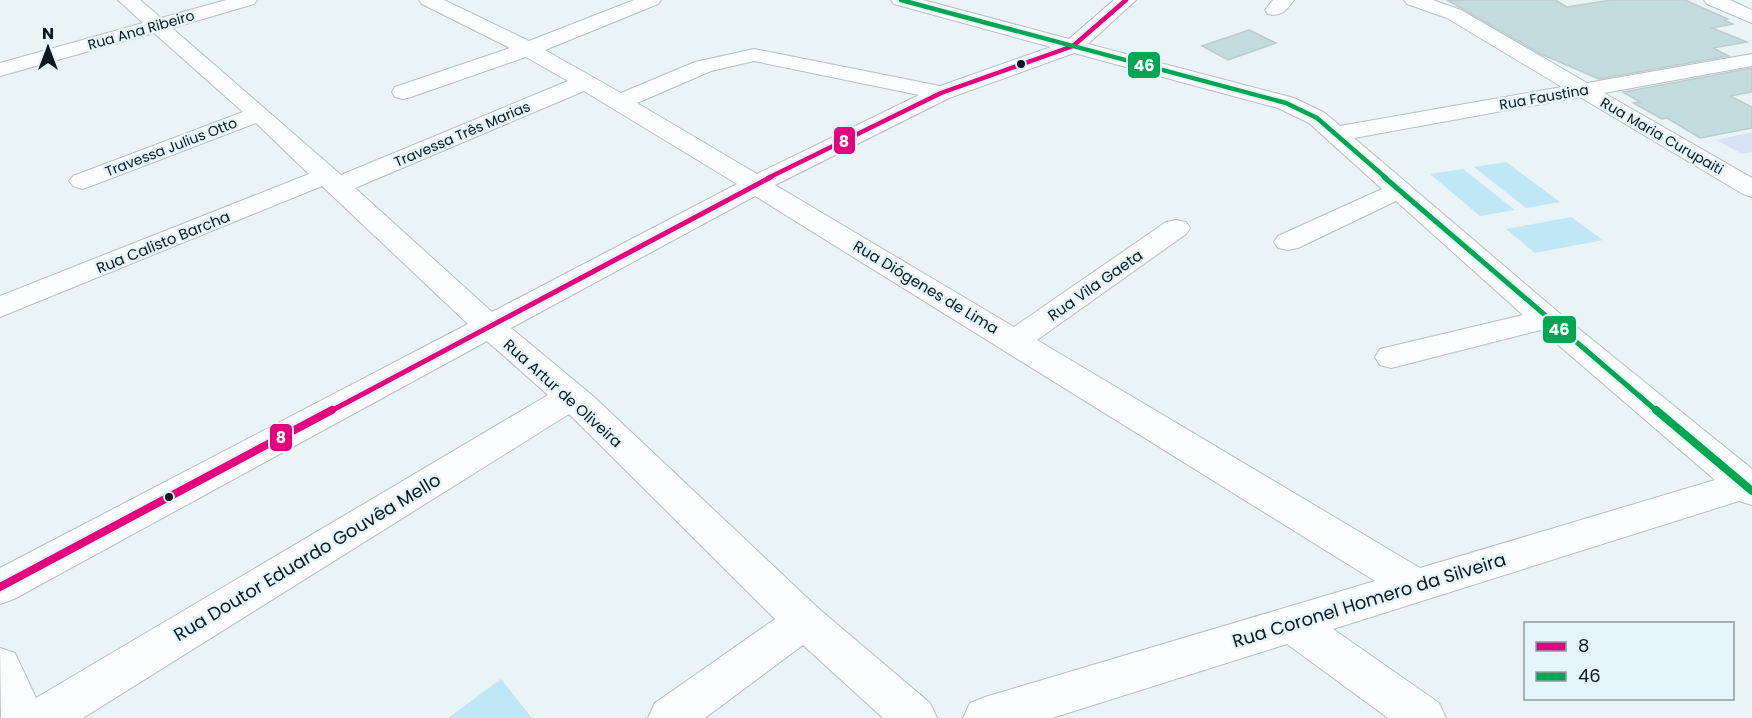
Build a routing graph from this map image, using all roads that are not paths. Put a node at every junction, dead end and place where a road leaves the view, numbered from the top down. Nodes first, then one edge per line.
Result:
1 (128, 0) edge
2 (247, 0) edge
3 (429, 0) edge
4 (651, 0) edge
5 (901, 0) edge
6 (1126, 0) edge
7 (1414, 0) edge
8 (1714, 0) edge
9 (1752, 17) edge
10 (157, 26) junction
11 (1073, 46) junction
12 (528, 49) junction
13 (1752, 60) edge
14 (0, 70) edge
15 (586, 82) junction
16 (1583, 90) junction
17 (403, 92) dead end
18 (941, 93) junction
19 (620, 102) junction
20 (259, 114) junction
21 (1335, 134) junction
22 (82, 181) dead end
23 (332, 181) junction
24 (756, 183) junction
25 (1752, 189) edge
26 (1400, 190) junction
27 (1176, 228) dead end
28 (1288, 242) dead end
29 (0, 307) edge
30 (1547, 319) junction
31 (489, 326) junction
32 (1015, 341) junction
33 (1391, 357) dead end
34 (571, 397) junction
35 (1750, 486) edge
36 (0, 586) edge
37 (1417, 586) junction
38 (804, 621) junction
39 (1292, 624) junction
40 (0, 668) edge
41 (22, 718) edge
42 (44, 718) edge
43 (670, 718) edge
44 (915, 718) edge
45 (985, 718) edge
46 (1424, 718) edge

1 - 10 street, Rua Artur de Oliveira
2 - 10 street, Rua Ana Ribeiro
3 - 12 street, Rua Diógenes de Lima
4 - 12 street
5 - 11 street
6 - 11 street
7 - 16 street, Rua Maria Curupaiti
8 - 9 street
10 - 14 street, Rua Ana Ribeiro
10 - 20 street, Rua Artur de Oliveira
11 - 18 street
11 - 21 street
12 - 15 street, Rua Diógenes de Lima
12 - 17 street
13 - 16 street, Rua Faustina
15 - 19 street, Rua Diógenes de Lima
15 - 23 street, Travessa Três Marias
16 - 21 street, Rua Faustina
16 - 25 street, Rua Maria Curupaiti
18 - 19 street
18 - 24 street
19 - 24 street, Rua Diógenes de Lima
20 - 22 street, Travessa Julius Otto
20 - 23 street, Rua Artur de Oliveira
21 - 26 street
23 - 29 street, Rua Calisto Barcha
23 - 31 street, Rua Artur de Oliveira
24 - 31 street
24 - 32 street, Rua Diógenes de Lima
26 - 28 street
26 - 30 street
27 - 32 street, Rua Vila Gaeta
30 - 33 street
30 - 35 street
31 - 34 street, Rua Artur de Oliveira
31 - 36 street
32 - 37 street, Rua Diógenes de Lima
34 - 38 street, Rua Artur de Oliveira
34 - 42 street, Rua Doutor Eduardo Gouvêa Mello
35 - 37 street, Rua Coronel Homero da Silveira
37 - 39 street, Rua Coronel Homero da Silveira
38 - 43 street
38 - 44 street, Rua Artur de Oliveira
39 - 45 street, Rua Coronel Homero da Silveira
39 - 46 street
40 - 41 street

